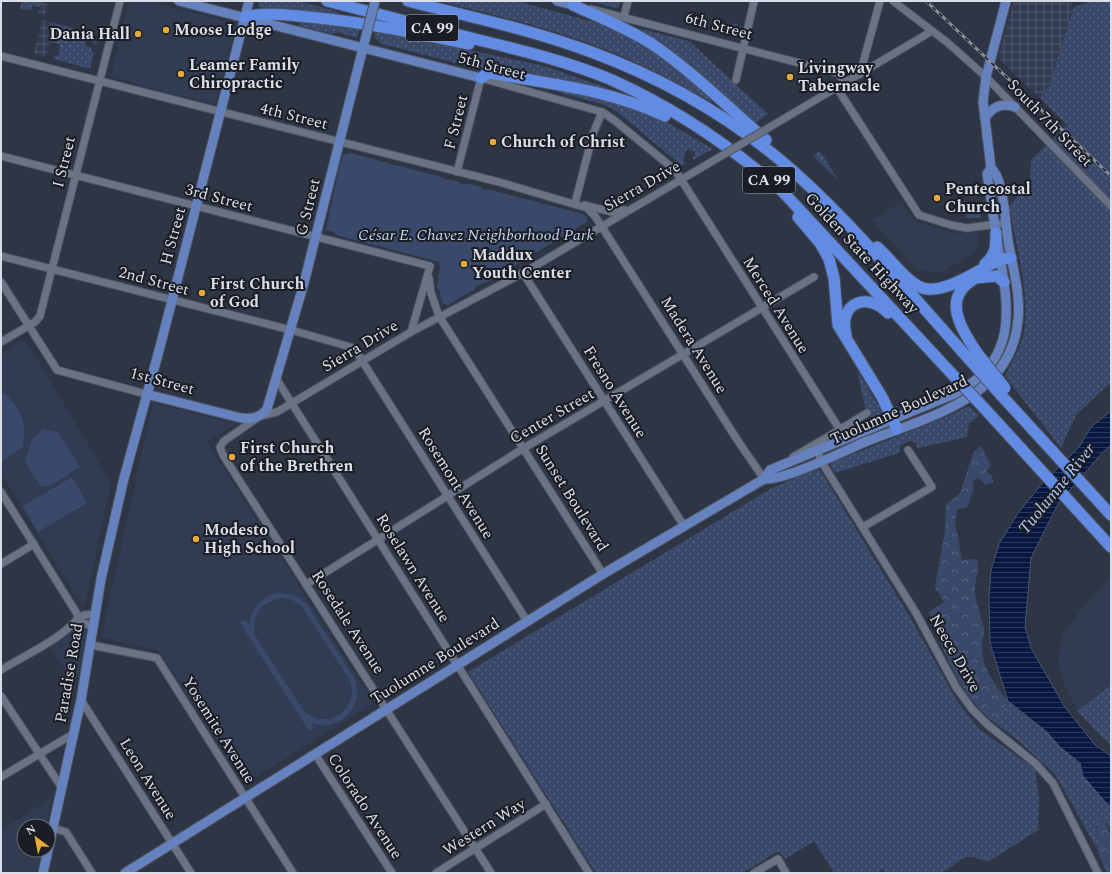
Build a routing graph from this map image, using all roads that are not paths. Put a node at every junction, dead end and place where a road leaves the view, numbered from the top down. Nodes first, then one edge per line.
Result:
1 (120, 1) edge
2 (179, 1) edge
3 (249, 1) edge
4 (327, 1) edge
5 (375, 1) edge
6 (408, 1) edge
7 (557, 1) edge
8 (628, 1) edge
9 (754, 1) edge
10 (880, 1) edge
11 (894, 1) edge
12 (1006, 1) edge
13 (573, 5) junction
14 (624, 16) junction
15 (245, 17) junction
16 (932, 31) junction
17 (743, 48) junction
18 (362, 49) junction
19 (537, 54) junction
20 (1, 56) edge
21 (860, 74) junction
22 (986, 77) junction
23 (481, 78) junction
24 (736, 80) dead end
25 (99, 82) junction
26 (845, 83) junction
27 (838, 88) junction
28 (1015, 107) junction
29 (220, 112) junction
30 (602, 112) junction
31 (985, 118) junction
32 (720, 141) junction
33 (340, 142) junction
34 (737, 154) junction
35 (1, 156) edge
36 (991, 168) junction
37 (793, 171) junction
38 (457, 172) junction
39 (76, 175) junction
40 (681, 180) junction
41 (578, 204) junction
42 (196, 206) junction
43 (1111, 206) edge
44 (632, 208) junction
45 (837, 212) junction
46 (1005, 223) junction
47 (601, 226) junction
48 (995, 228) junction
49 (316, 237) junction
50 (1, 256) edge
51 (1004, 260) junction
52 (52, 268) junction
53 (429, 270) junction
54 (523, 273) junction
55 (975, 275) junction
56 (814, 277) dead end
57 (1, 282) edge
58 (1004, 282) junction
59 (172, 300) junction
60 (762, 308) junction
61 (439, 316) junction
62 (28, 326) junction
63 (291, 330) junction
64 (411, 332) junction
65 (1, 342) edge
66 (850, 346) junction
67 (683, 354) junction
68 (973, 356) junction
69 (362, 360) junction
70 (952, 374) junction
71 (277, 380) junction
72 (146, 394) junction
73 (604, 401) junction
74 (292, 403) junction
75 (867, 413) dead end
76 (260, 416) junction
77 (895, 425) junction
78 (840, 430) junction
79 (856, 435) junction
80 (818, 446) junction
81 (220, 447) joint
82 (524, 448) junction
83 (908, 450) dead end
84 (821, 461) junction
85 (124, 478) joint
86 (764, 479) junction
87 (1, 492) edge
88 (448, 496) junction
89 (1111, 515) edge
90 (684, 526) junction
91 (863, 527) junction
92 (378, 539) junction
93 (34, 544) junction
94 (1111, 547) edge
95 (1, 564) edge
96 (603, 574) junction
97 (307, 584) junction
98 (95, 614) junction
99 (80, 618) junction
100 (527, 621) junction
101 (93, 627) junction
102 (91, 645) junction
103 (457, 664) junction
104 (1, 670) edge
105 (1, 696) edge
106 (81, 700) junction
107 (387, 709) junction
108 (73, 734) junction
109 (39, 754) junction
110 (315, 754) junction
111 (1, 777) edge
112 (62, 788) junction
113 (246, 798) junction
114 (546, 804) junction
115 (55, 818) edge
116 (56, 829) edge
117 (172, 843) junction
118 (476, 848) junction
119 (46, 858) edge
120 (43, 873) edge
121 (92, 873) edge
122 (125, 873) edge
123 (191, 873) edge
124 (293, 873) edge
125 (392, 873) edge
126 (436, 873) edge
127 (491, 873) edge
128 (589, 873) edge
129 (754, 873) edge
130 (786, 873) edge
131 (1098, 873) edge

1 - 25 street, I Street
2 - 15 main road, 5th Street
3 - 15 main road, H Street
4 - 19 highway, Golden State Highway / CA 99
5 - 18 main road, G Street, bridge
6 - 37 highway, Golden State Highway / CA 99
7 - 13 main road, 6th Street
8 - 14 street
9 - 17 street
10 - 21 street
11 - 16 street, South 7th Street
12 - 22 main road, Tuolumne Boulevard
13 - 14 street, 6th Street
13 - 37 highway
14 - 17 street, 6th Street
15 - 18 main road, 5th Street
15 - 19 highway
15 - 29 main road, H Street
16 - 21 street, Sierra Drive
16 - 22 street, South 7th Street
17 - 24 street
17 - 26 street, 6th Street
18 - 23 main road, 5th Street
18 - 33 main road, G Street
19 - 32 highway, Golden State Highway / CA 99
20 - 25 street, 4th Street
21 - 26 street, Sierra Drive
22 - 28 street, South 7th Street
22 - 31 main road, Tuolumne Boulevard
23 - 30 street, 5th Street
23 - 32 highway
23 - 38 street, F Street
25 - 29 street, 4th Street
25 - 39 street, I Street
26 - 27 street, Sierra Drive
27 - 40 street, Sierra Drive, bridge
27 - 48 street
28 - 31 main road
28 - 43 street, South 7th Street
29 - 33 street, 4th Street
29 - 42 main road, H Street
30 - 40 street, 5th Street
30 - 41 street
31 - 36 main road, Tuolumne Boulevard
32 - 34 highway, Golden State Highway / CA 99
33 - 38 street, 4th Street
33 - 49 main road, G Street
34 - 66 highway
34 - 70 highway, Golden State Highway / CA 99
35 - 39 street, 3rd Street
36 - 46 main road, Tuolumne Boulevard
36 - 48 main road, Tuolumne Boulevard
37 - 45 highway, Golden State Highway / CA 99
38 - 41 street, 4th Street
39 - 42 street, 3rd Street
39 - 52 street, I Street
40 - 44 street, Sierra Drive
40 - 60 street, Merced Avenue
41 - 44 street, 4th Street
41 - 47 street, 4th Street
42 - 49 street, 3rd Street
42 - 59 main road, H Street
44 - 47 street, Sierra Drive
45 - 55 highway
45 - 68 highway, Golden State Highway / CA 99
46 - 48 street
46 - 51 main road, Tuolumne Boulevard
47 - 54 street, Sierra Drive
47 - 67 street, Madera Avenue
48 - 51 main road, Tuolumne Boulevard
48 - 55 highway
49 - 53 street, 3rd Street
49 - 63 main road, G Street
50 - 52 street, 2nd Street
51 - 55 highway
51 - 58 main road, Tuolumne Boulevard
51 - 77 main road, Tuolumne Boulevard
52 - 59 street, 2nd Street
52 - 62 street, I Street
53 - 61 street
53 - 64 street
54 - 61 street, Sierra Drive
54 - 73 street, Fresno Avenue
55 - 58 highway
55 - 68 highway
56 - 60 street, Center Street
57 - 62 street
58 - 77 main road, Tuolumne Boulevard
59 - 63 street, 2nd Street
59 - 72 main road, H Street
60 - 67 street, Center Street
60 - 78 street, Merced Avenue
61 - 64 street, Sierra Drive
61 - 82 street, Sunset Boulevard
62 - 65 street, I Street
62 - 72 street, 1st Street
63 - 69 street, 2nd Street
63 - 71 main road, G Street
64 - 69 street, Sierra Drive
66 - 70 highway
66 - 77 highway
67 - 73 street, Center Street
67 - 86 street, Madera Avenue
68 - 89 highway, bridge
69 - 74 street, Sierra Drive
69 - 88 street, Rosemont Avenue
70 - 94 highway, Golden State Highway / CA 99, bridge
71 - 74 street, Roselawn Avenue
71 - 76 main road, G Street
72 - 76 main road, 1st Street
72 - 85 main road, H Street
73 - 82 street, Center Street
73 - 90 street, Fresno Avenue
74 - 76 street, Sierra Drive
74 - 92 street, Roselawn Avenue
75 - 78 street, Tuolumne Boulevard
76 - 81 street, Sierra Drive
77 - 79 main road, Tuolumne Boulevard
77 - 84 main road, Tuolumne Boulevard
78 - 79 street
78 - 80 street, Tuolumne Boulevard
79 - 80 main road, Tuolumne Boulevard
80 - 84 street, Neece Drive
80 - 86 main road, Tuolumne Boulevard
81 - 97 street, Rosedale Avenue
82 - 88 street, Center Street
82 - 96 street, Sunset Boulevard
83 - 91 street
84 - 86 main road, Tuolumne Boulevard
84 - 91 street, Neece Drive
85 - 98 main road, Paradise Road
86 - 90 main road, Tuolumne Boulevard
87 - 93 street
88 - 92 street, Center Street
88 - 100 street, Rosemont Avenue
90 - 96 main road, Tuolumne Boulevard
91 - 131 street, Neece Drive
92 - 97 street, Center Street
92 - 103 street, Roselawn Avenue
93 - 95 street
93 - 99 street
96 - 100 main road, Tuolumne Boulevard
97 - 107 street, Rosedale Avenue
98 - 99 street
98 - 101 main road, Paradise Road
99 - 101 street
99 - 104 street
100 - 103 main road, Tuolumne Boulevard
101 - 102 main road, Paradise Road
102 - 106 main road, Paradise Road
102 - 113 street, Yosemite Avenue
103 - 107 main road, Tuolumne Boulevard
103 - 114 street, Roselawn Avenue
105 - 109 street
106 - 108 main road, Paradise Road
106 - 117 street, Leon Avenue
107 - 110 main road, Tuolumne Boulevard
107 - 118 street, Rosedale Avenue
108 - 109 street
108 - 112 main road, Paradise Road
109 - 111 street
109 - 112 street
110 - 113 main road, Tuolumne Boulevard
110 - 125 street, Colorado Avenue
112 - 115 main road, Paradise Road
113 - 117 main road, Tuolumne Boulevard
113 - 124 street, Yosemite Avenue
114 - 118 street, Western Way
114 - 128 street, Roselawn Avenue
116 - 121 street
117 - 122 main road, Tuolumne Boulevard
117 - 123 street, Leon Avenue
118 - 126 street, Western Way
118 - 127 street, Rosedale Avenue
119 - 120 main road, Paradise Road
129 - 130 street

